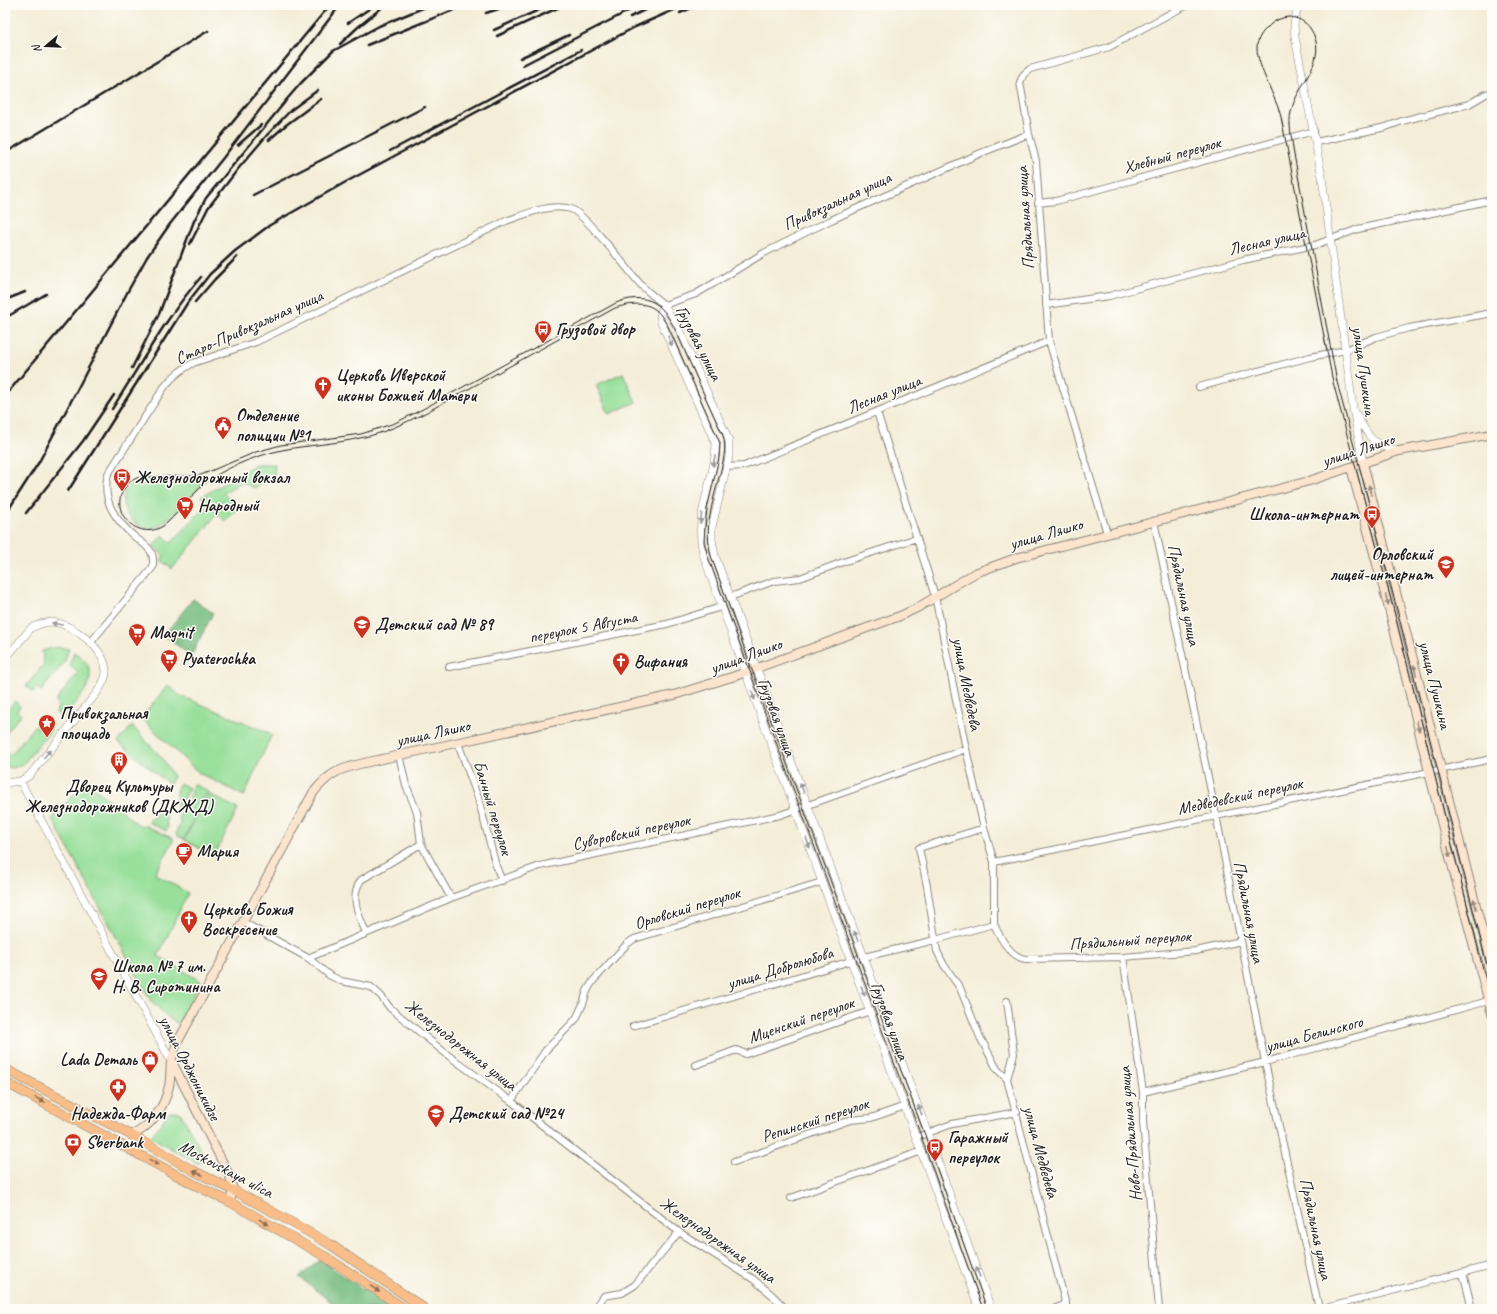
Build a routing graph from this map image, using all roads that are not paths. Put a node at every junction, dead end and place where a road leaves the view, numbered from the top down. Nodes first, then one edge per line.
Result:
1 (1188, 5) edge
2 (1298, 5) edge
3 (1492, 92) edge
4 (1314, 130) junction
5 (1029, 134) junction
6 (1316, 142) junction
7 (1492, 200) edge
8 (1038, 203) junction
9 (1330, 239) junction
10 (664, 305) junction
11 (1046, 305) junction
12 (1492, 313) edge
13 (1049, 342) junction
14 (1346, 350) junction
15 (1199, 387) dead end
16 (1354, 408) junction
17 (878, 412) junction
18 (1492, 434) edge
19 (1399, 451) junction
20 (1363, 463) junction
21 (727, 467) junction
22 (1351, 468) junction
23 (1154, 521) junction
24 (1107, 533) junction
25 (917, 538) junction
26 (936, 596) junction
27 (730, 597) junction
28 (721, 607) junction
29 (90, 642) junction
30 (5, 659) edge
31 (449, 667) dead end
32 (756, 668) junction
33 (745, 672) junction
34 (458, 743) junction
35 (966, 749) junction
36 (399, 755) junction
37 (1492, 759) edge
38 (1440, 769) junction
39 (1429, 771) junction
40 (20, 781) junction
41 (5, 783) edge
42 (808, 806) junction
43 (796, 810) junction
44 (1216, 815) junction
45 (984, 828) junction
46 (421, 844) junction
47 (994, 862) junction
48 (502, 881) junction
49 (822, 882) junction
50 (451, 898) junction
51 (244, 922) junction
52 (994, 924) junction
53 (366, 933) junction
54 (935, 940) junction
55 (1241, 941) junction
56 (864, 957) junction
57 (1123, 957) junction
58 (308, 958) junction
59 (1020, 958) joint
60 (852, 961) junction
61 (1492, 969) edge
62 (1007, 1001) dead end
63 (1490, 1001) edge
64 (870, 1011) junction
65 (1492, 1014) edge
66 (633, 1026) dead end
67 (171, 1061) junction
68 (1265, 1062) junction
69 (696, 1065) dead end
70 (5, 1069) edge
71 (1007, 1079) junction
72 (5, 1082) edge
73 (1143, 1092) junction
74 (511, 1101) junction
75 (905, 1106) junction
76 (1017, 1112) junction
77 (928, 1133) junction
78 (131, 1135) junction
79 (917, 1138) junction
80 (922, 1151) junction
81 (734, 1162) dead end
82 (233, 1190) junction
83 (791, 1198) dead end
84 (230, 1202) junction
85 (680, 1232) junction
86 (1492, 1266) edge
87 (1463, 1273) junction
88 (1067, 1307) edge
89 (405, 1309) edge
90 (425, 1309) edge
91 (595, 1309) edge
92 (786, 1309) edge
93 (979, 1309) edge
94 (992, 1309) edge
95 (1054, 1309) edge
96 (1159, 1309) edge
97 (1319, 1309) edge
98 (1322, 1309) edge
99 (1472, 1309) edge

1 - 5 street, Прядильная улица
2 - 4 street, улица Пушкина
3 - 6 street
4 - 6 street, улица Пушкина
4 - 8 street, Хлебный переулок
5 - 8 street, Прядильная улица
5 - 10 street, Привокзальная улица
6 - 9 street, улица Пушкина
7 - 9 street, Лесная улица
8 - 11 street, Прядильная улица
9 - 11 street, Лесная улица
9 - 14 street, улица Пушкина
10 - 21 street, Грузовая улица
10 -> 28 street, Грузовая улица
10 - 29 street, Старо-Привокзальная улица
11 - 13 street, Прядильная улица
12 - 14 street
13 - 17 street, Лесная улица
13 - 24 street, Прядильная улица
14 - 15 street
14 - 16 street, улица Пушкина
16 - 19 street
16 - 20 street, улица Пушкина
17 - 21 street, Лесная улица
17 - 25 street, улица Медведева
18 - 19 main road, улица Ляшко
19 - 20 main road, улица Ляшко
20 - 22 main road, улица Ляшко
38 -> 20 main road, улица Пушкина
21 - 27 street, Грузовая улица
22 - 23 main road, улица Ляшко
22 -> 39 main road, улица Пушкина
23 - 24 main road, улица Ляшко
23 - 44 street, Прядильная улица
24 - 26 main road, улица Ляшко
25 - 26 street, улица Медведева
25 - 27 street
26 - 32 main road, улица Ляшко
26 - 35 street, улица Медведева
27 - 32 street, Грузовая улица
28 - 31 street, переулок 5 Августа
28 - 33 street, Грузовая улица
29 -> 30 street
40 -> 29 street
32 - 33 main road, улица Ляшко
42 -> 32 street, Грузовая улица
33 - 34 main road, улица Ляшко
33 -> 43 street, Грузовая улица
34 - 36 main road, улица Ляшко
34 - 48 street, Банный переулок
35 - 42 street, Суворовский переулок
35 - 45 street, улица Медведева
36 - 46 street
36 - 51 main road, улица Ляшко
37 - 38 street, Медведевский переулок
38 - 39 street, Медведевский переулок
61 -> 38 main road, улица Пушкина
39 - 44 street, Медведевский переулок
39 -> 63 main road, улица Пушкина
40 - 41 street
40 - 67 street, улица Орджоникидзе
42 - 43 street, Суворовский переулок
56 -> 42 street, Грузовая улица
43 - 48 street, Суворовский переулок
43 -> 49 street, Грузовая улица
44 - 47 street, Медведевский переулок
44 - 55 street, Прядильная улица
45 - 47 street, улица Медведева
45 - 54 street
46 - 50 street
46 - 53 street
47 - 52 street, улица Медведева
48 - 50 street, Суворовский переулок
49 - 60 street, Грузовая улица
49 - 74 street, Орловский переулок
50 - 53 street, Суворовский переулок
51 - 58 street, Железнодорожная улица
51 - 67 main road, улица Ляшко
52 - 54 street, улица Добролюбова
52 - 59 street, улица Медведева
53 - 58 street, Суворовский переулок
54 - 56 street, улица Добролюбова
54 - 71 street
55 - 57 street, Прядильный переулок
55 - 68 street, Прядильная улица
56 - 60 street, улица Добролюбова
77 -> 56 street, Грузовая улица
57 - 59 street, Прядильный переулок
57 - 73 street, Ново-Прядильная улица
58 - 74 street, Железнодорожная улица
60 -> 64 street, Грузовая улица
60 - 66 street, улица Добролюбова
62 - 71 street
63 - 65 main road, улица Пушкина
63 - 68 street, улица Белинского
64 - 69 street, Мценский переулок
64 - 75 street, Грузовая улица
67 - 78 main road, улица Ляшко
67 - 82 main road, улица Орджоникидзе
68 - 73 street, улица Белинского
68 - 97 street, Прядильная улица
70 - 78 main road, Moskovskaya ulica
71 - 76 street, улица Медведева
72 -> 84 main road, Moskovskaya ulica
73 - 96 street, Ново-Прядильная улица
74 - 85 street, Железнодорожная улица
75 - 79 street, Грузовая улица
75 - 81 street, Репинский переулок
76 - 77 street
76 - 88 street, улица Медведева
77 - 79 street
94 -> 77 street, Грузовая улица
82 -> 78 main road, Moskovskaya ulica
79 - 80 street, Грузовая улица
80 - 83 street
80 - 93 street, Грузовая улица
82 - 84 main road
82 - 90 main road, Moskovskaya ulica
84 -> 89 main road, Moskovskaya ulica
85 - 91 street
85 - 92 street, Железнодорожная улица
86 - 87 street
87 - 98 street
87 - 99 street
88 - 95 street

